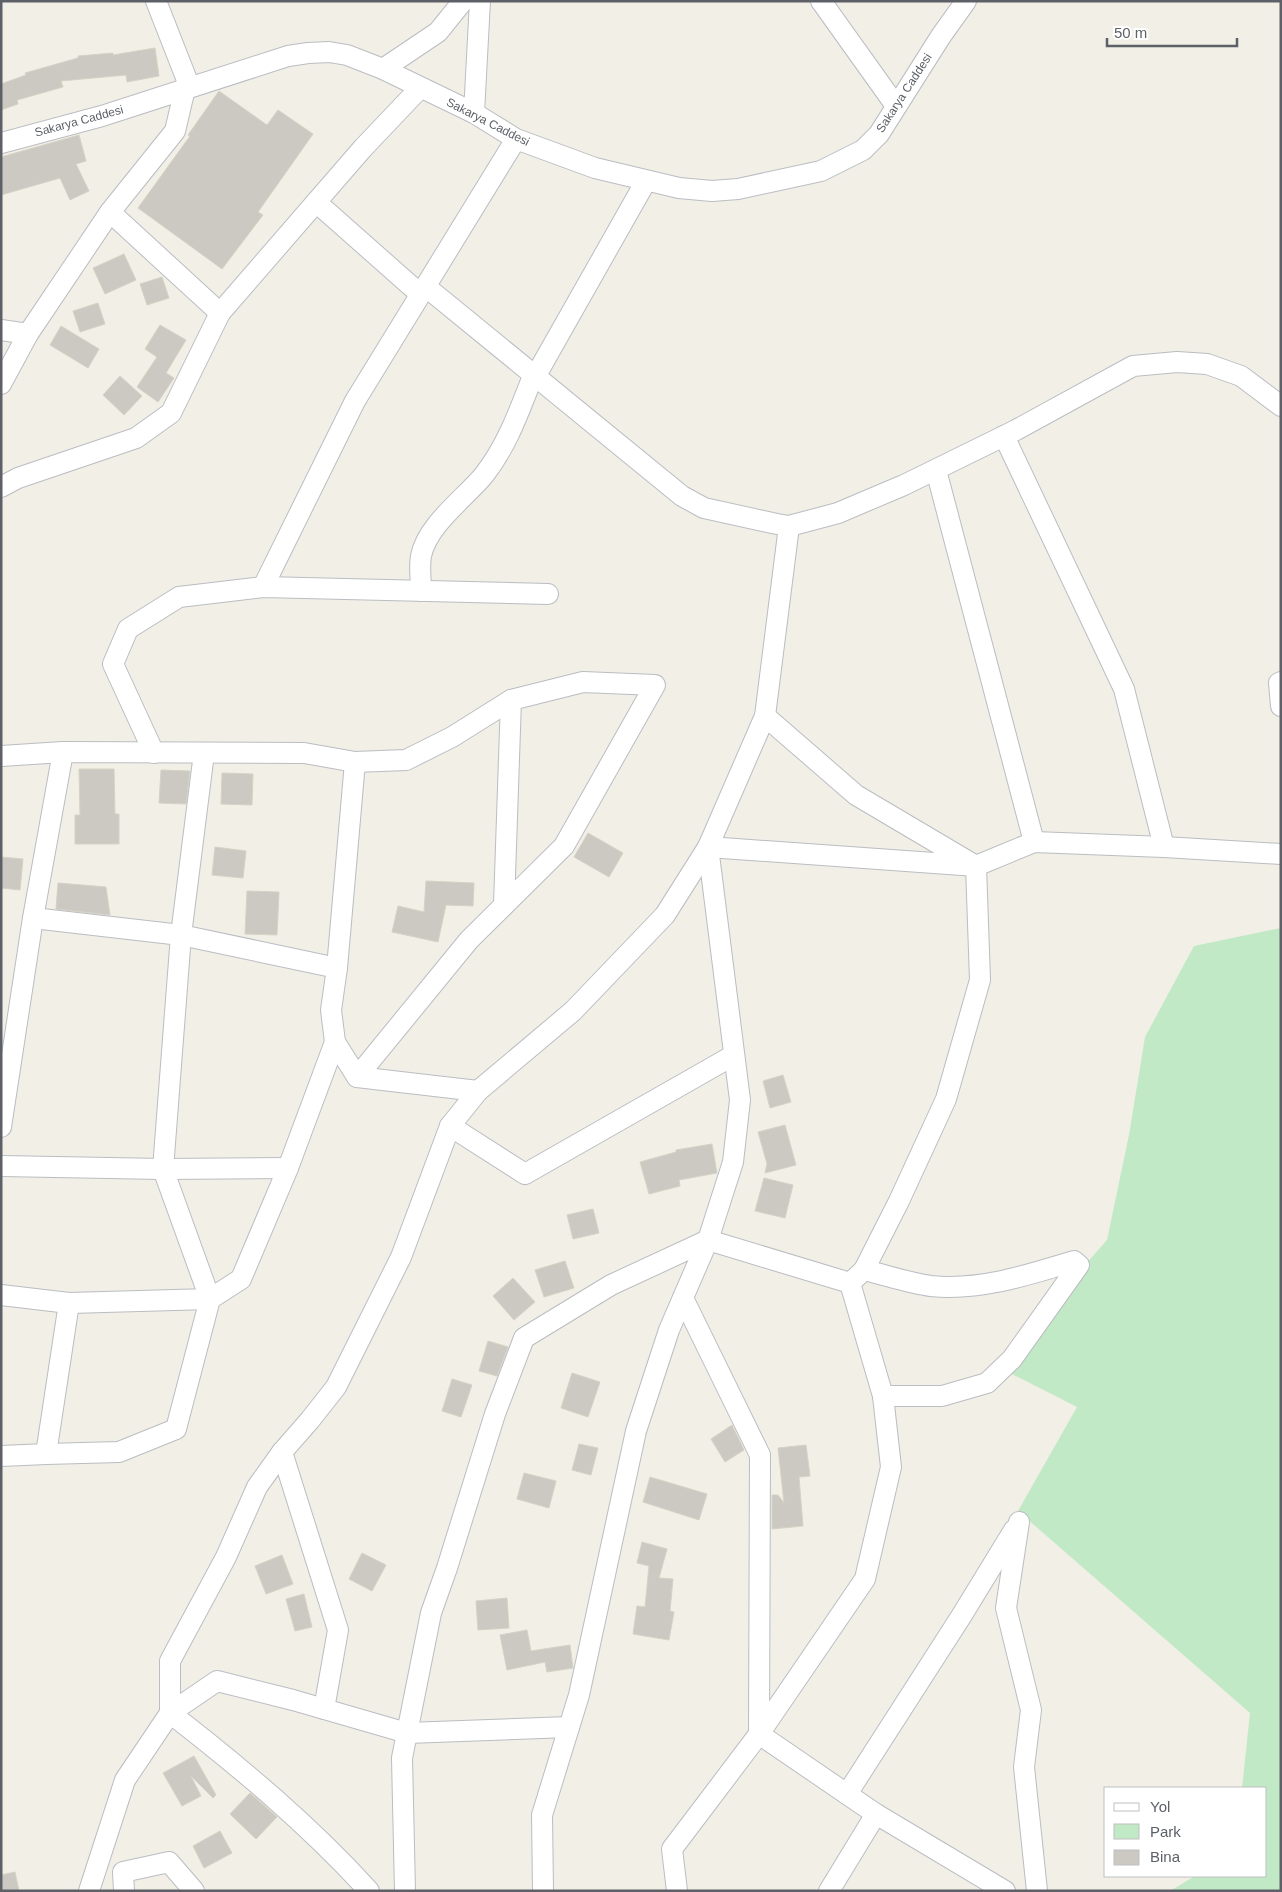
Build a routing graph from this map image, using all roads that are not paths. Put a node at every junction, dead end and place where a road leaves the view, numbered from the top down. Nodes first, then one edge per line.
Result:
1 (156, 1) edge
2 (463, 1) edge
3 (480, 1) edge
4 (821, 1) edge
5 (966, 1) edge
6 (383, 69) junction
7 (420, 88) junction
8 (185, 90) junction
9 (896, 106) junction
10 (474, 113) junction
11 (516, 138) junction
12 (1, 143) edge
13 (646, 181) junction
14 (316, 202) junction
15 (110, 212) junction
16 (422, 290) junction
17 (220, 313) junction
18 (1, 330) edge
19 (28, 334) junction
20 (534, 376) junction
21 (1, 384) edge
22 (1281, 406) edge
23 (1004, 436) junction
24 (936, 470) junction
25 (1, 487) edge
26 (789, 526) junction
27 (263, 588) junction
28 (421, 591) junction
29 (548, 594) dead end
30 (1281, 682) edge
31 (511, 700) junction
32 (1281, 706) edge
33 (765, 716) junction
34 (64, 752) junction
35 (154, 753) junction
36 (204, 753) junction
37 (1, 756) edge
38 (355, 762) junction
39 (1034, 842) junction
40 (708, 847) junction
41 (1164, 847) junction
42 (1281, 854) edge
43 (976, 866) junction
44 (504, 905) junction
45 (33, 918) junction
46 (181, 935) junction
47 (337, 968) junction
48 (335, 1042) junction
49 (734, 1055) junction
50 (357, 1077) junction
51 (478, 1091) junction
52 (450, 1126) junction
53 (1, 1127) edge
54 (1, 1166) edge
55 (288, 1168) junction
56 (163, 1169) junction
57 (708, 1240) junction
58 (857, 1277) junction
59 (1, 1296) edge
60 (683, 1298) junction
61 (210, 1299) junction
62 (69, 1303) junction
63 (883, 1396) junction
64 (282, 1452) junction
65 (46, 1454) junction
66 (1, 1456) edge
67 (324, 1709) junction
68 (170, 1713) junction
69 (569, 1727) junction
70 (406, 1733) junction
71 (759, 1734) junction
72 (847, 1794) junction
73 (876, 1814) junction
74 (89, 1891) edge
75 (124, 1891) edge
76 (194, 1891) edge
77 (369, 1891) edge
78 (404, 1891) edge
79 (543, 1891) edge
80 (677, 1891) edge
81 (829, 1891) edge
82 (1005, 1891) edge
83 (1037, 1891) edge

1 - 8 street
2 - 6 street
3 - 10 street
4 - 9 street
5 - 9 street, Sakarya Caddesi
6 - 7 street, Sakarya Caddesi
6 - 8 street, Sakarya Caddesi
7 - 10 street, Sakarya Caddesi
7 - 14 street
8 - 12 street, Sakarya Caddesi
8 - 15 street
9 - 13 street, Sakarya Caddesi
10 - 11 street, Sakarya Caddesi
11 - 13 street, Sakarya Caddesi
11 - 16 street
13 - 20 street
14 - 16 street
14 - 17 street
15 - 17 street
15 - 19 street
16 - 20 street
16 - 27 street
17 - 25 street
18 - 19 street
19 - 21 street
20 - 26 street
20 - 28 street
22 - 23 street
23 - 24 street
23 - 41 street
24 - 26 street
24 - 39 street
26 - 33 street
27 - 28 street
27 - 35 street
28 - 29 street
30 - 32 street
31 - 38 street
31 - 44 street
31 - 44 street
33 - 40 street
33 - 43 street
34 - 35 street
34 - 37 street
34 - 45 street
35 - 36 street
36 - 38 street
36 - 46 street
38 - 47 street
39 - 41 street
39 - 43 street
40 - 43 street
40 - 49 street
40 - 51 street
41 - 42 street
43 - 58 street
44 - 50 street
45 - 46 street
45 - 53 street
46 - 47 street
46 - 56 street
47 - 48 street
48 - 50 street
48 - 55 street
49 - 52 street
49 - 57 street
50 - 51 street
51 - 52 street
52 - 64 street
54 - 56 street
55 - 56 street
55 - 61 street
56 - 61 street
57 - 58 street
57 - 60 street
57 - 70 street
58 - 63 street
58 - 63 street
59 - 62 street
60 - 69 street
60 - 71 street
61 - 62 street
61 - 65 street
62 - 65 street
63 - 71 street
64 - 67 street
64 - 68 street
65 - 66 street
67 - 68 street
67 - 70 street
68 - 74 street
68 - 77 street
69 - 70 street
69 - 79 street
70 - 78 street
71 - 72 street
71 - 80 street
72 - 73 street
72 - 83 street
73 - 81 street
73 - 82 street
75 - 76 street

